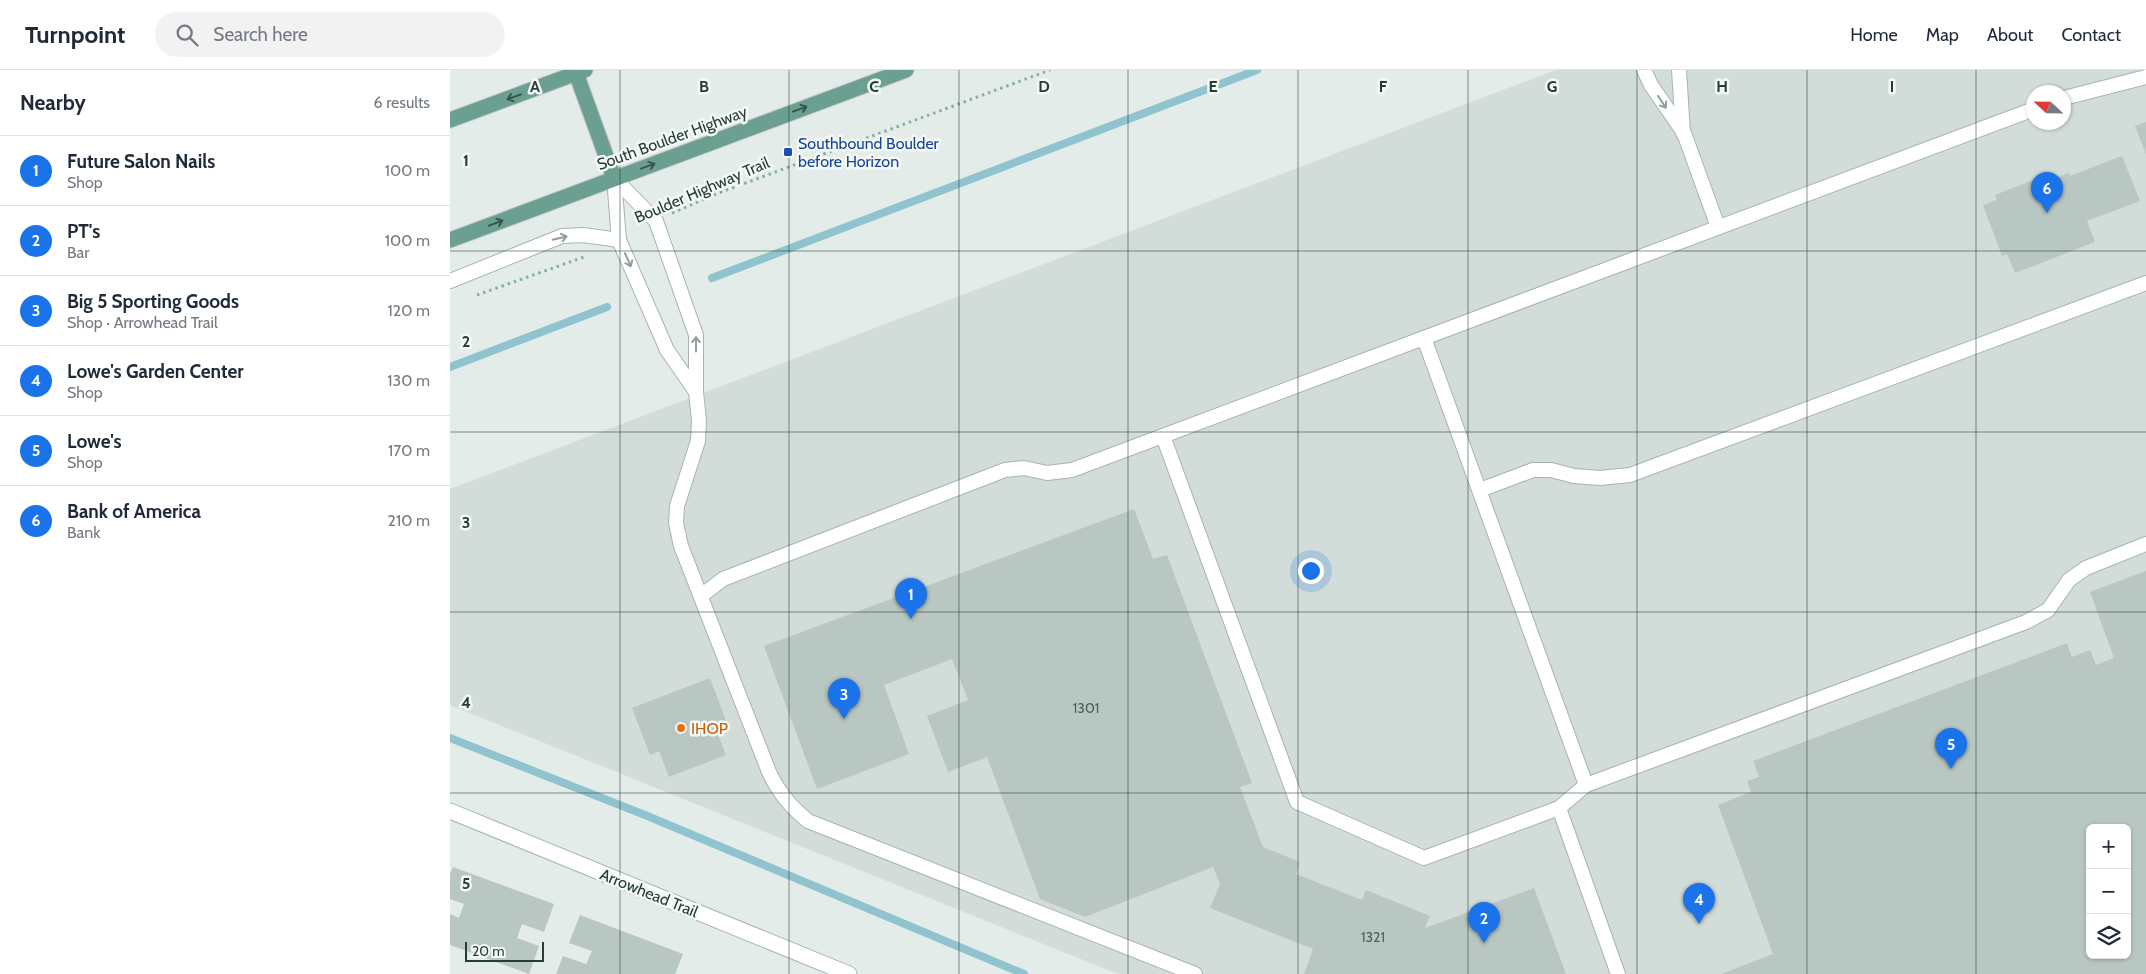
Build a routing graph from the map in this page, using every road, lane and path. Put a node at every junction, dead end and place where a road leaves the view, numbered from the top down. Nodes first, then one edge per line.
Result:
1 (906, 70) edge
2 (1050, 70) edge
3 (1644, 70) edge
4 (1679, 70) edge
5 (581, 72) edge
6 (2146, 76) edge
7 (2071, 96) edge
8 (2026, 112) edge
9 (450, 120) edge
10 (1684, 133) junction
11 (614, 178) junction
12 (656, 221) junction
13 (1718, 227) junction
14 (450, 240) edge
15 (619, 240) junction
16 (450, 281) edge
17 (2146, 283) edge
18 (472, 296) dead end
19 (1424, 338) junction
20 (696, 392) junction
21 (1163, 436) junction
22 (1480, 490) junction
23 (2146, 544) edge
24 (701, 596) junction
25 (1586, 785) junction
26 (1559, 808) junction
27 (450, 811) edge
28 (849, 974) edge
29 (1195, 974) edge
30 (1618, 974) edge

11 -> 1 main road, South Boulder Highway
2 - 12 path, Boulder Highway Trail
3 -> 10 lane
4 - 10 lane
5 -> 9 main road
5 - 11 main road
6 - 7 lane
8 - 13 lane
10 - 13 lane
11 - 12 lane
14 -> 11 main road, South Boulder Highway
11 - 15 lane
20 -> 12 lane
13 - 19 lane
16 -> 15 lane
15 - 18 path, Boulder Highway Trail
15 -> 20 lane
17 - 22 lane
19 - 21 lane
19 - 22 lane
20 - 24 lane
21 - 24 lane
21 - 26 lane
22 - 25 lane
23 - 25 lane
24 - 29 lane
25 - 26 lane
26 - 30 lane
27 - 28 street, Arrowhead Trail

